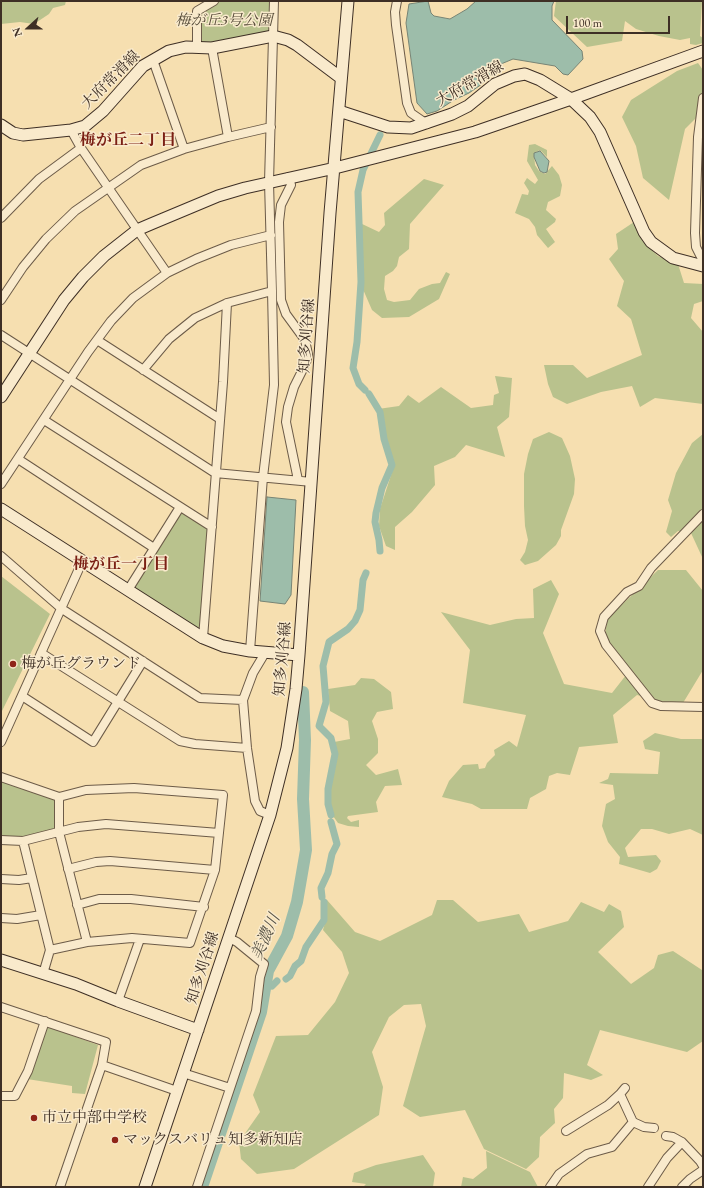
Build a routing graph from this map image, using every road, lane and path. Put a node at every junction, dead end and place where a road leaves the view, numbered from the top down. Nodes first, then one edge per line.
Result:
1 (214, 1) edge
2 (274, 1) edge
3 (348, 1) edge
4 (397, 1) edge
5 (273, 36) junction
6 (197, 48) junction
7 (212, 48) junction
8 (703, 51) edge
9 (153, 60) junction
10 (341, 78) junction
11 (703, 98) edge
12 (571, 99) junction
13 (339, 111) junction
14 (427, 124) junction
15 (1, 125) edge
16 (271, 127) junction
17 (71, 130) junction
18 (228, 137) junction
19 (81, 148) junction
20 (184, 150) junction
21 (335, 168) junction
22 (289, 177) junction
23 (269, 182) junction
24 (108, 188) junction
25 (1, 218) edge
26 (137, 230) junction
27 (271, 235) junction
28 (703, 261) edge
29 (703, 266) edge
30 (167, 273) junction
31 (272, 291) junction
32 (1, 300) edge
33 (227, 303) junction
34 (1, 335) edge
35 (97, 340) junction
36 (29, 353) junction
37 (306, 363) junction
38 (320, 365) junction
39 (143, 370) junction
40 (70, 380) junction
41 (1, 397) edge
42 (220, 419) junction
43 (44, 420) junction
44 (18, 459) junction
45 (215, 473) junction
46 (263, 478) junction
47 (298, 480) junction
48 (312, 482) junction
49 (1, 484) edge
50 (180, 507) junction
51 (1, 509) edge
52 (703, 514) edge
53 (212, 527) junction
54 (154, 548) junction
55 (1, 556) edge
56 (82, 562) junction
57 (128, 590) junction
58 (62, 609) junction
59 (203, 638) junction
60 (250, 651) junction
61 (41, 653) junction
62 (265, 653) junction
63 (299, 654) junction
64 (143, 662) junction
65 (22, 696) junction
66 (243, 700) junction
67 (118, 702) junction
68 (703, 707) edge
69 (1, 742) edge
70 (247, 748) junction
71 (1, 777) edge
72 (59, 797) junction
73 (270, 815) junction
74 (59, 832) junction
75 (219, 833) junction
76 (1, 840) edge
77 (23, 841) junction
78 (68, 869) junction
79 (216, 870) junction
80 (32, 878) junction
81 (1, 879) edge
82 (77, 905) junction
83 (204, 906) junction
84 (42, 914) junction
85 (1, 918) edge
86 (229, 938) junction
87 (140, 939) junction
88 (87, 942) junction
89 (50, 950) junction
90 (1, 960) edge
91 (43, 974) junction
92 (118, 1001) junction
93 (1, 1007) edge
94 (45, 1021) junction
95 (198, 1030) junction
96 (102, 1065) junction
97 (183, 1073) junction
98 (230, 1088) junction
99 (177, 1091) junction
100 (1, 1096) edge
101 (633, 1122) junction
102 (654, 1128) dead end
103 (566, 1131) dead end
104 (666, 1136) dead end
105 (682, 1142) junction
106 (703, 1166) edge
107 (703, 1170) edge
108 (60, 1187) edge
109 (145, 1187) edge
110 (197, 1187) edge
111 (550, 1187) edge
112 (648, 1187) edge
113 (682, 1187) edge

1 - 6 street
2 - 5 street
3 - 10 street
4 - 14 street
5 - 7 street, 大府常滑線
5 - 10 street, 大府常滑線
5 - 16 street
6 - 7 street, 大府常滑線
6 - 9 street, 大府常滑線
7 - 18 street
8 - 12 street
9 - 17 street, 大府常滑線
9 - 20 street
10 - 13 street
11 - 28 street
12 - 14 street, 大府常滑線
12 - 21 street
12 - 29 street, 大府常滑線
13 - 14 street, 大府常滑線
13 - 21 street, 知多刈谷線
15 - 17 street, 大府常滑線
16 - 18 street
16 - 23 street
17 - 19 street
18 - 20 street
19 - 24 street
19 - 25 street
20 - 24 street
21 - 22 street
21 - 38 street, 知多刈谷線
22 - 23 street
22 - 37 street
23 - 26 street
23 - 27 street
24 - 26 street
24 - 32 street
26 - 30 street
26 - 36 street
27 - 30 street
27 - 31 street
30 - 35 street
31 - 33 street
31 - 46 street
33 - 39 street
33 - 42 street
34 - 36 street
35 - 39 street
35 - 40 street
36 - 40 street
36 - 41 street
37 - 38 street
37 - 47 street
38 - 48 street, 知多刈谷線
39 - 42 street
40 - 43 street
40 - 45 street
42 - 45 street
43 - 44 street
43 - 50 street
44 - 49 street
44 - 54 street
45 - 46 street
45 - 53 street
46 - 47 street
46 - 60 street
47 - 48 street
48 - 63 street, 知多刈谷線
50 - 53 street
50 - 54 street
51 - 56 street
52 - 68 street
53 - 59 street
54 - 57 street
55 - 58 street
56 - 57 street
56 - 58 street
57 - 59 street
58 - 61 street
58 - 64 street
59 - 60 street
60 - 62 street
61 - 65 street
61 - 67 street
62 - 63 street
62 - 66 street
63 - 73 street, 知多刈谷線
64 - 66 street
64 - 67 street
65 - 67 street
65 - 69 street
66 - 70 street
67 - 70 street
70 - 73 street
71 - 72 street
72 - 74 street
72 - 75 street
73 - 86 street, 知多刈谷線
74 - 75 street
74 - 77 street
74 - 78 street
75 - 79 street
76 - 77 street
77 - 80 street
78 - 79 street
78 - 82 street
79 - 83 street
80 - 81 street
80 - 84 street
82 - 83 street
82 - 88 street
83 - 87 street
84 - 85 street
84 - 89 street
86 - 95 street, 知多刈谷線
86 - 98 street
87 - 88 street
87 - 92 street
88 - 89 street
89 - 91 street
90 - 91 street
91 - 92 street
92 - 95 street
93 - 94 street
94 - 96 street
94 - 100 street
95 - 97 street, 知多刈谷線
96 - 99 street
96 - 108 street
97 - 98 street
97 - 99 street, 知多刈谷線
98 - 110 street
99 - 109 street, 知多刈谷線
101 - 102 street
101 - 103 street
101 - 111 street
104 - 105 street
105 - 106 street
105 - 112 street
107 - 113 street

